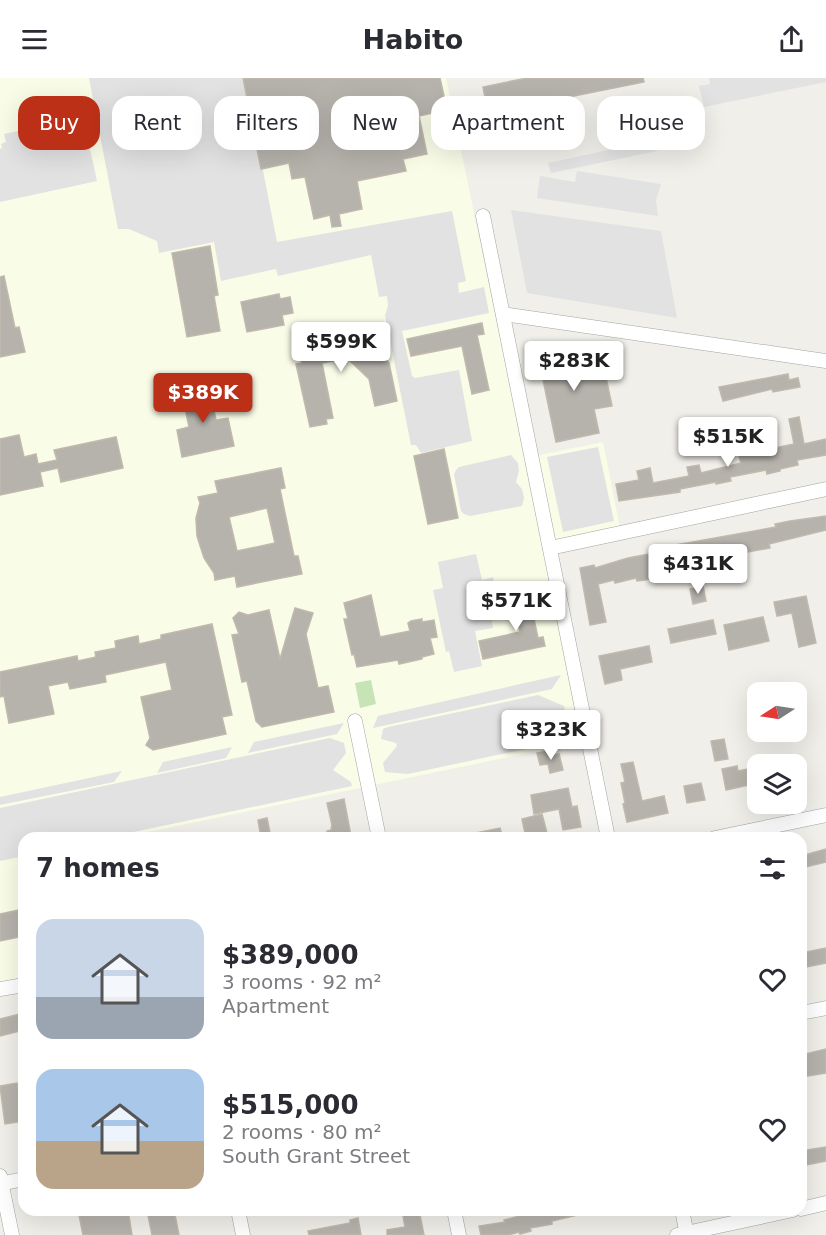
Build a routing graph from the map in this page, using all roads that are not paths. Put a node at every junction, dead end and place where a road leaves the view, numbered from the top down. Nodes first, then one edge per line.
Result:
1 (483, 216) dead end
2 (503, 314) junction
3 (826, 361) edge
4 (826, 489) edge
5 (550, 548) junction
6 (355, 721) dead end
7 (826, 815) edge
8 (378, 832) edge
9 (607, 832) edge
10 (744, 832) edge
11 (18, 986) edge
12 (0, 990) edge
13 (826, 1008) edge
14 (807, 1012) edge
15 (18, 1180) edge
16 (1, 1181) edge
17 (826, 1203) edge
18 (807, 1208) edge
19 (239, 1216) edge
20 (455, 1216) edge
21 (682, 1216) edge
22 (766, 1216) edge
23 (684, 1234) edge
24 (12, 1235) edge
25 (243, 1235) edge
26 (459, 1235) edge

1 - 2 street
2 - 3 street
2 - 5 street
4 - 5 street
5 - 9 street
6 - 8 street
7 - 10 street
11 - 12 street
13 - 14 street
15 - 16 street
16 - 24 street
17 - 18 street
19 - 25 street
20 - 26 street
21 - 23 street
22 - 23 street

